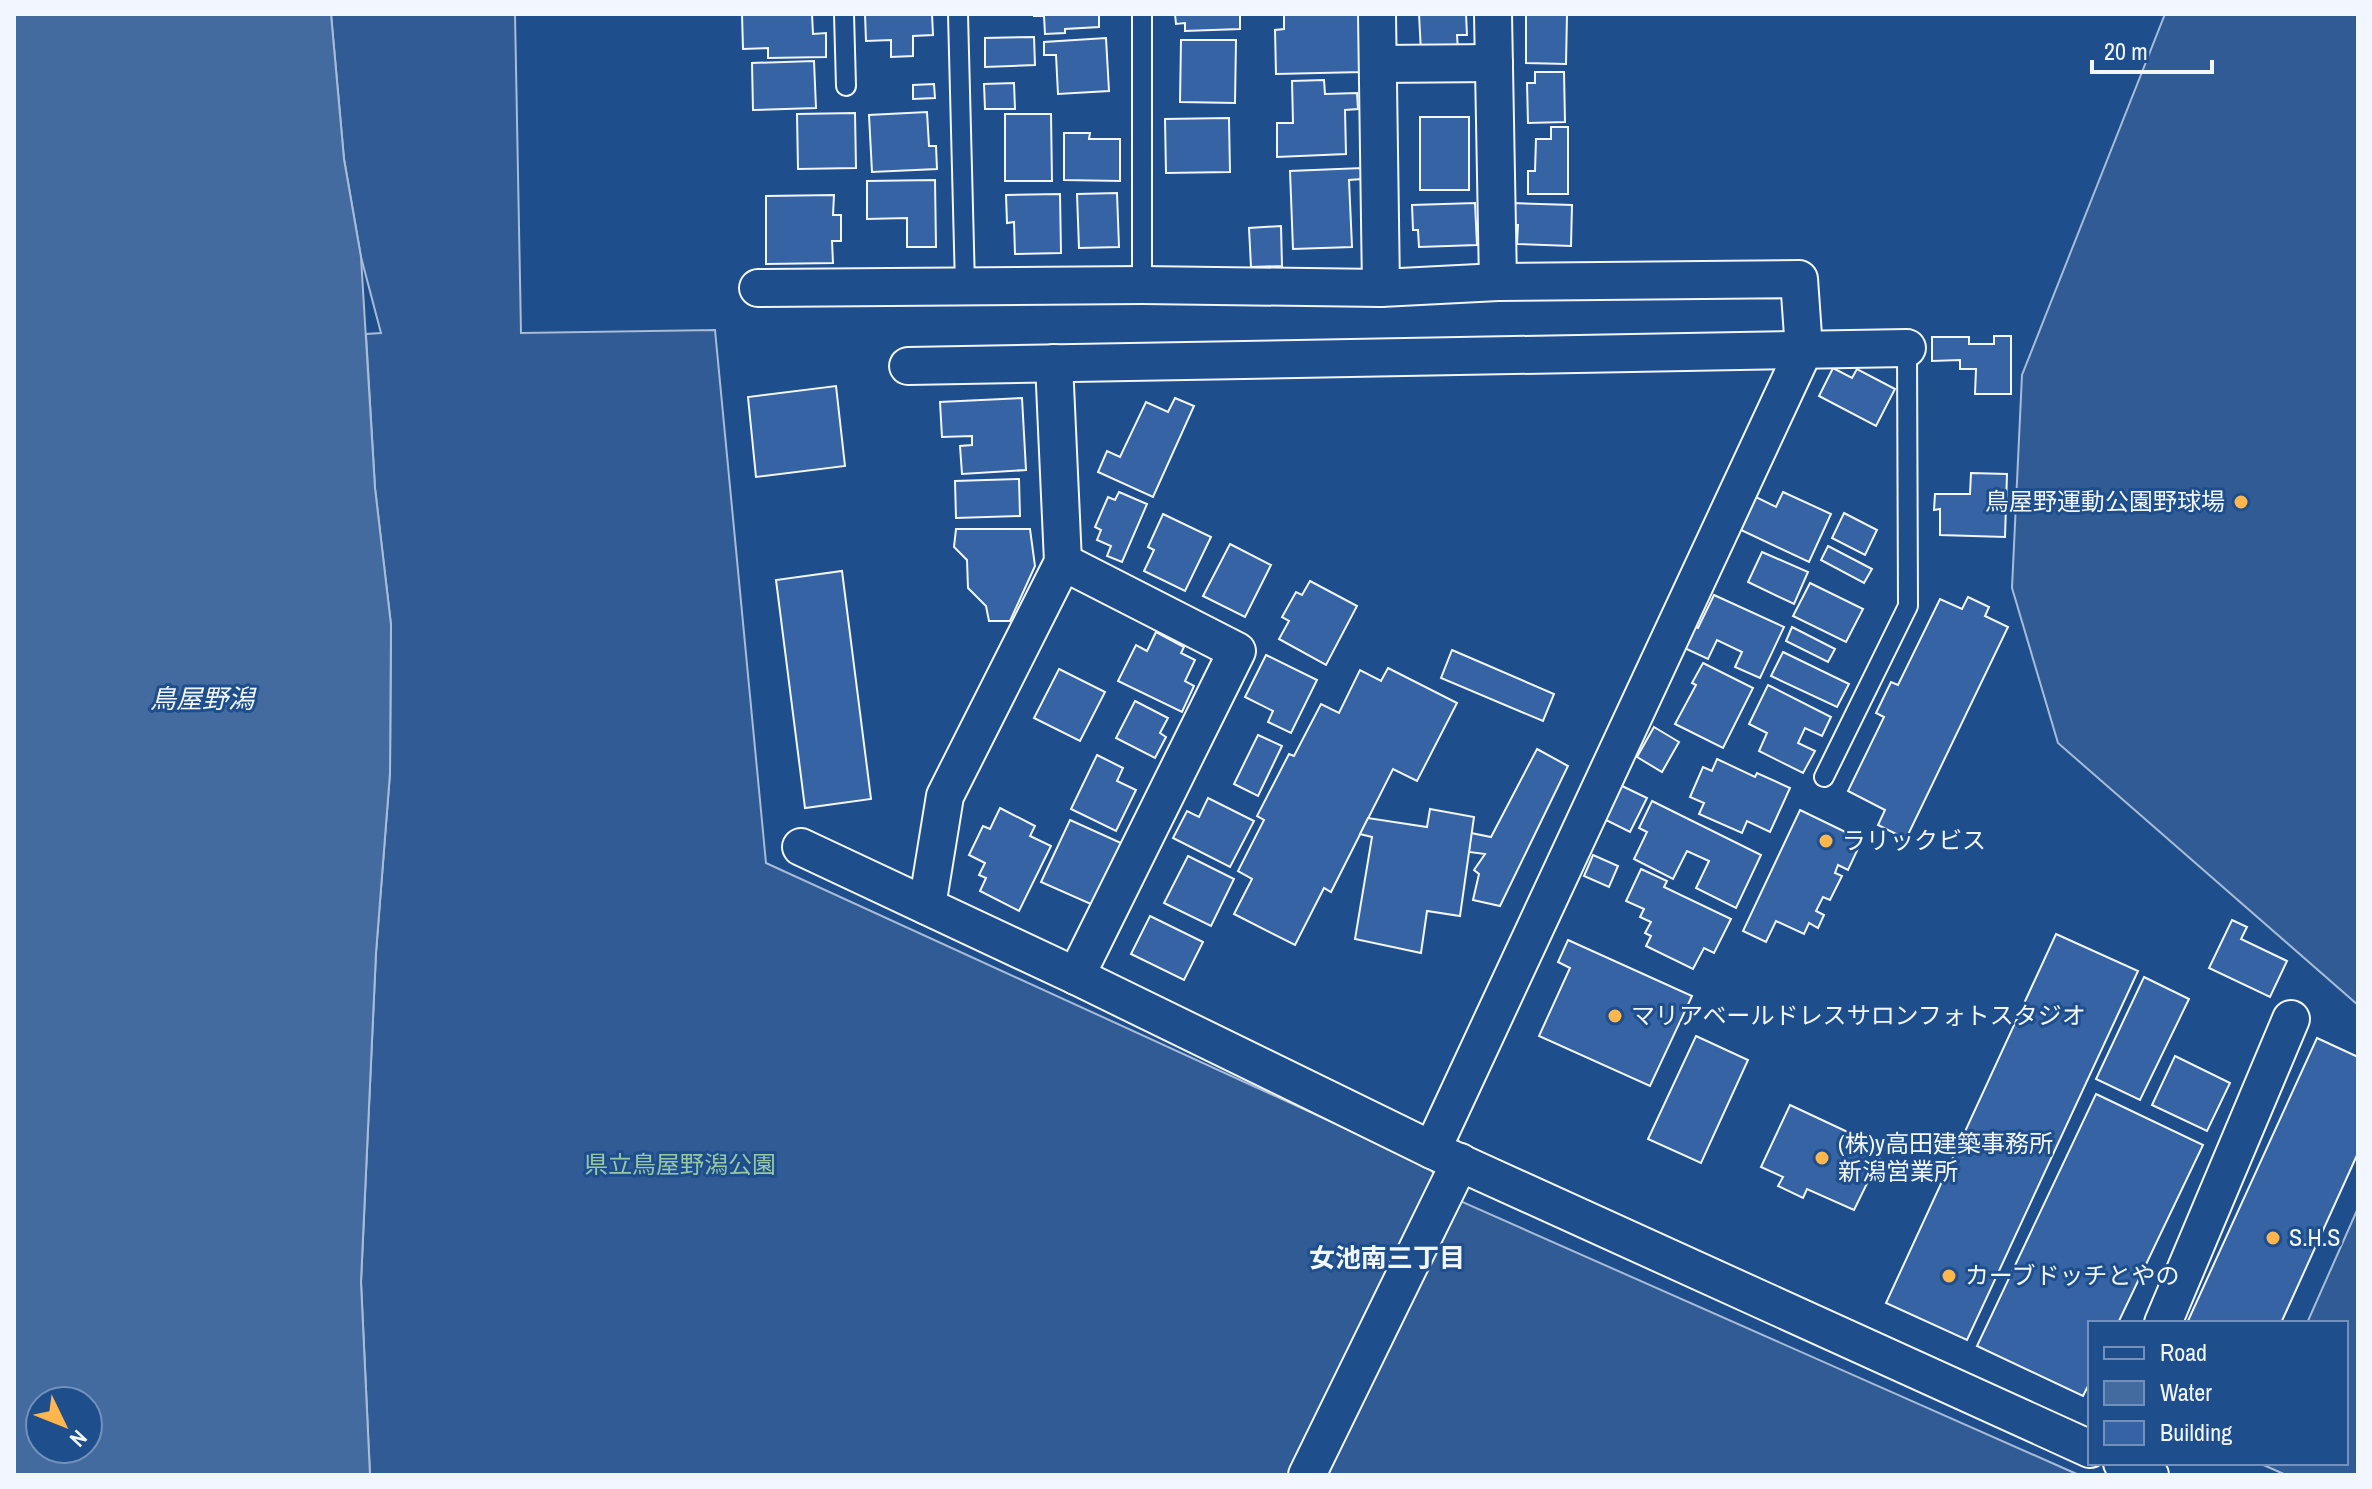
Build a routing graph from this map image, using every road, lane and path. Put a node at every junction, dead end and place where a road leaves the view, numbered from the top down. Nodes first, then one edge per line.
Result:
1 (844, 14) edge
2 (958, 14) edge
3 (1142, 14) edge
4 (1377, 14) edge
5 (1493, 14) edge
6 (1494, 63) junction
7 (1378, 64) junction
8 (846, 86) dead end
9 (1498, 282) junction
10 (1142, 285) junction
11 (965, 286) junction
12 (758, 288) dead end
13 (1381, 288) junction
14 (1907, 348) joint
15 (1804, 350) junction
16 (1054, 363) junction
17 (908, 366) dead end
18 (1063, 562) junction
19 (1824, 777) dead end
20 (801, 847) dead end
21 (927, 906) junction
22 (1076, 976) junction
23 (2291, 1019) dead end
24 (1446, 1156) junction
25 (2164, 1321) edge
26 (2088, 1448) edge
27 (2127, 1465) edge
28 (1307, 1475) edge
29 (2150, 1475) edge

1 - 8 lane
2 - 11 lane
3 - 10 lane
4 - 7 street
5 - 6 street
6 - 7 street
6 - 9 street
7 - 13 street
9 - 13 street
9 - 15 street
10 - 11 street
10 - 13 street
11 - 12 street
14 - 15 street
14 - 19 lane
15 - 16 street
15 - 24 street
16 - 17 street
16 - 18 street
18 - 21 street
18 - 22 street
20 - 21 street
21 - 22 street
22 - 24 street
23 - 25 street
24 - 26 street
24 - 28 street
27 - 29 street

